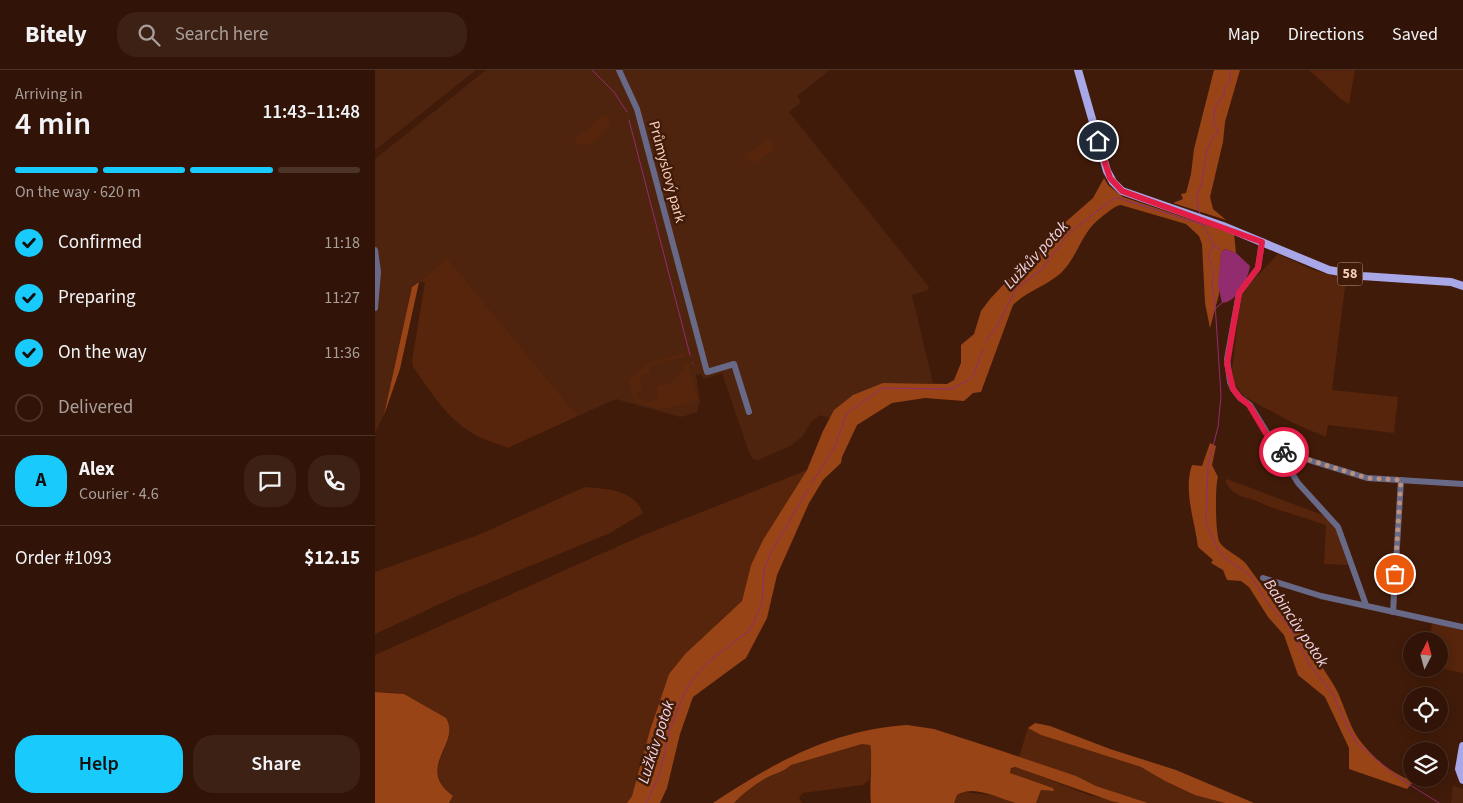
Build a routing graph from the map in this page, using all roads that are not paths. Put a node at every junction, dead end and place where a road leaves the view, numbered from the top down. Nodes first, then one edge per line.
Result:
1 (619, 70) edge
2 (1078, 70) edge
3 (1262, 242) junction
4 (375, 250) edge
5 (1463, 286) edge
6 (375, 308) edge
7 (749, 412) dead end
8 (1276, 450) junction
9 (1401, 480) junction
10 (1463, 484) edge
11 (1263, 578) dead end
12 (1366, 605) junction
13 (1393, 612) junction
14 (1463, 627) edge
15 (1463, 746) edge
16 (1463, 780) edge

1 - 7 street, Průmyslový park
2 - 3 main road, 58
3 - 5 main road, 58
3 - 8 street
4 - 6 street
8 - 9 street
8 - 12 street
9 - 10 street
9 - 13 street
11 - 12 street
12 - 13 street
13 - 14 street
15 - 16 main road

